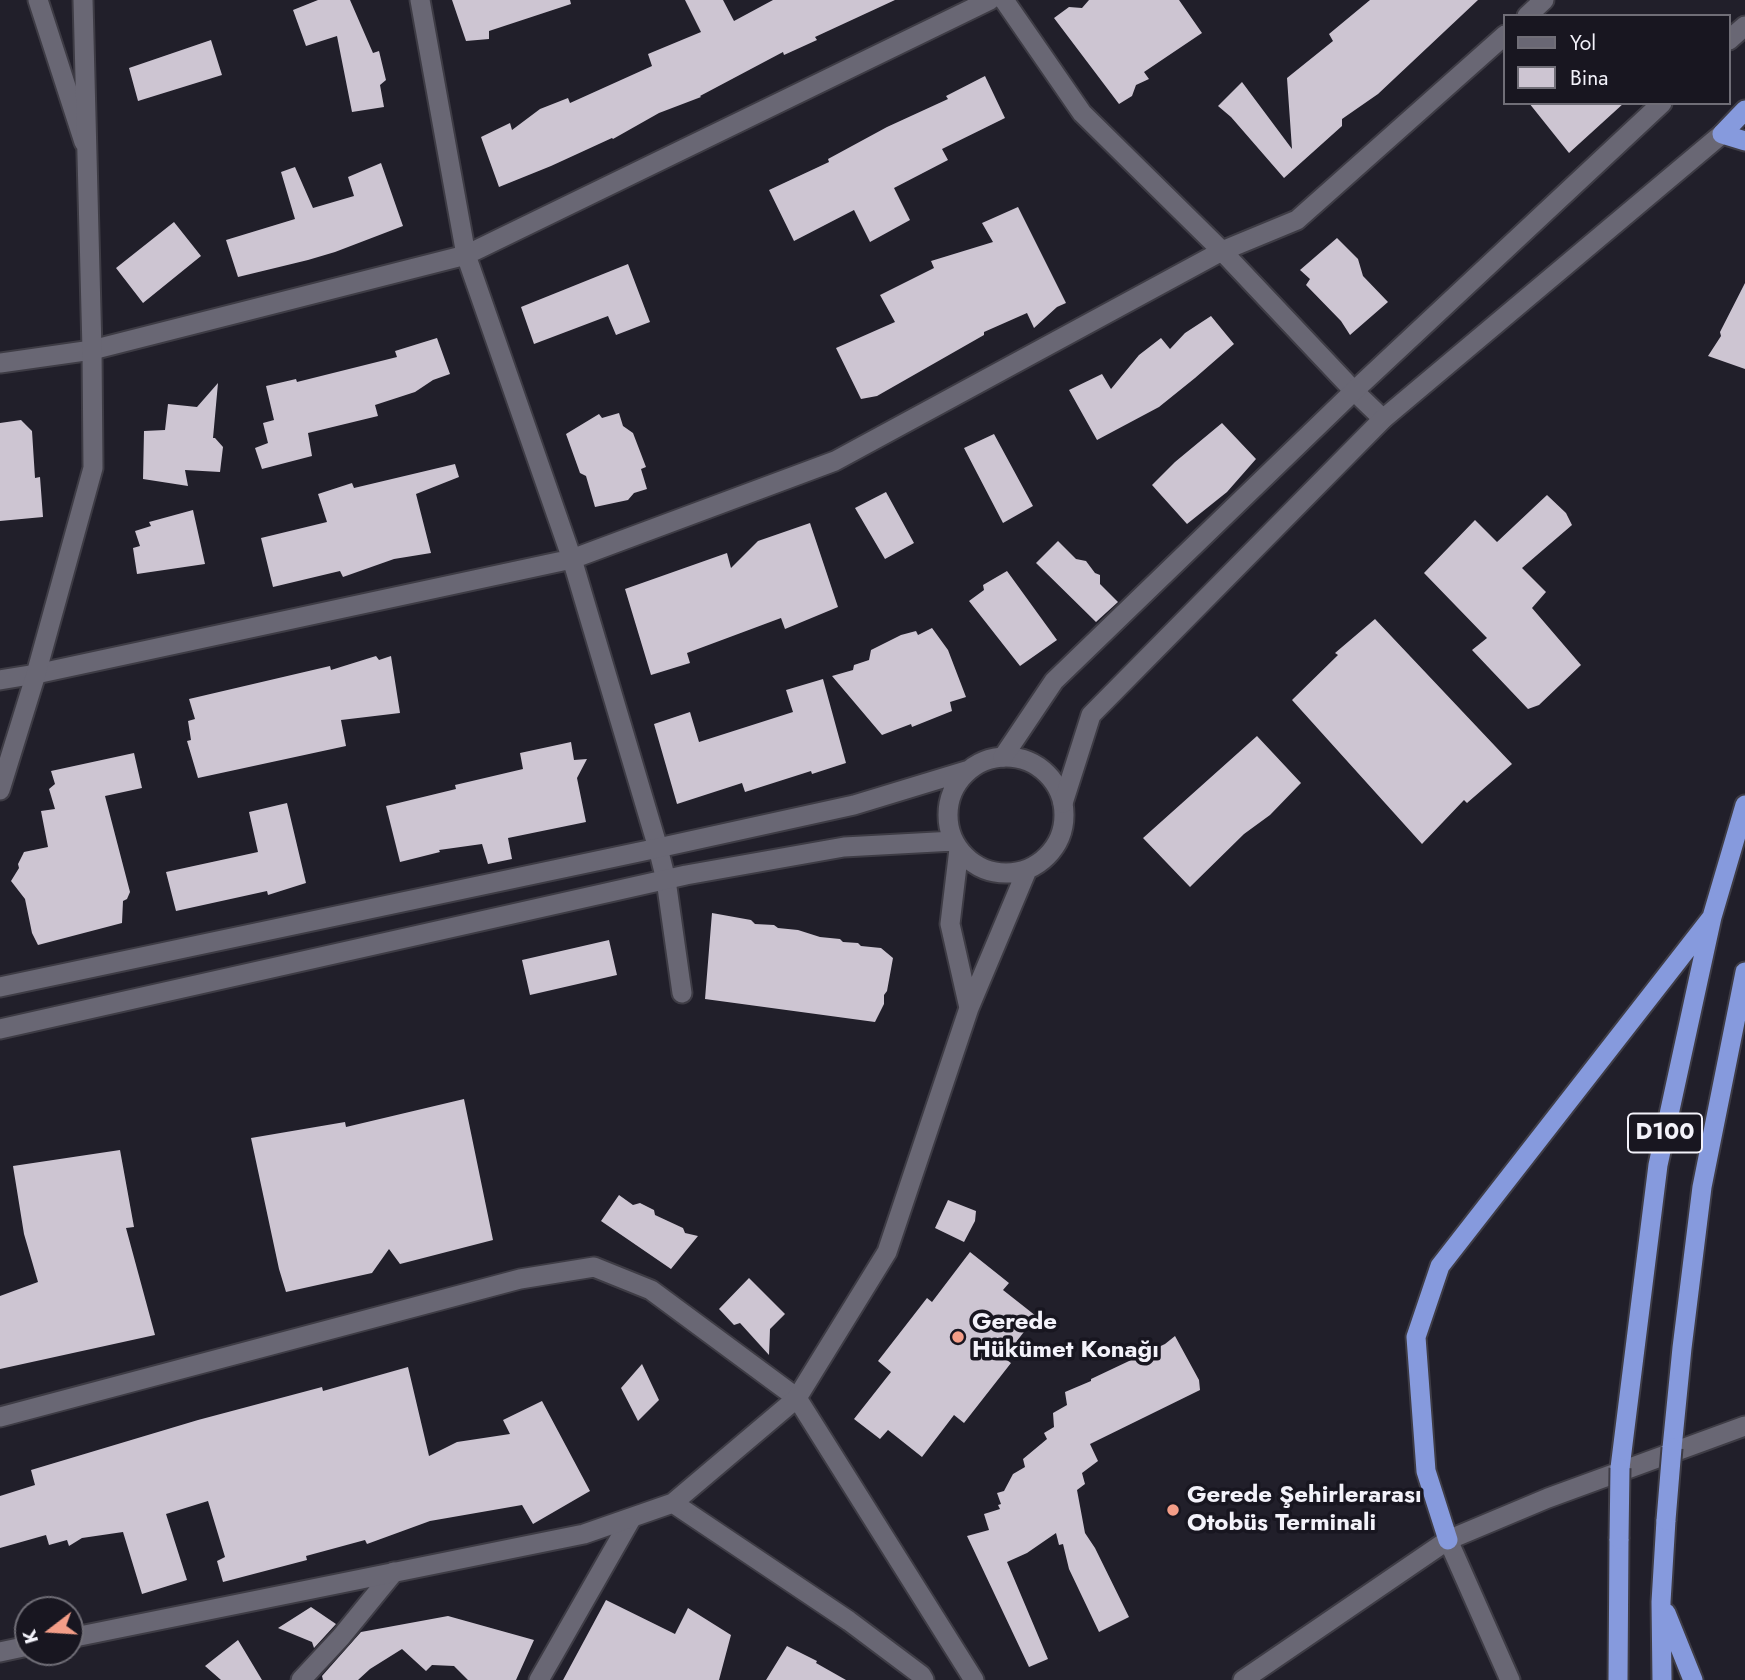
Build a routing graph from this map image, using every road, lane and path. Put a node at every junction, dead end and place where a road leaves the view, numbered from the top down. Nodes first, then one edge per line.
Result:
1 (38, 0) edge
2 (83, 0) edge
3 (420, 0) edge
4 (990, 0) edge
5 (1004, 0) edge
6 (1544, 0) edge
7 (1529, 14) edge
8 (1745, 26) edge
9 (1504, 36) edge
10 (1731, 38) edge
11 (1660, 105) edge
12 (1745, 110) edge
13 (1722, 134) junction
14 (1745, 141) edge
15 (87, 150) junction
16 (1222, 251) junction
17 (466, 255) junction
18 (92, 350) junction
19 (0, 363) edge
20 (1354, 391) junction
21 (1382, 419) junction
22 (572, 559) junction
23 (36, 674) junction
24 (0, 680) edge
25 (1003, 757) junction
26 (969, 770) junction
27 (0, 790) edge
28 (1063, 803) junction
29 (1745, 805) edge
30 (956, 845) junction
31 (658, 848) junction
32 (1027, 870) junction
33 (666, 880) junction
34 (1712, 916) junction
35 (1745, 972) edge
36 (0, 987) edge
37 (681, 993) dead end
38 (969, 1008) junction
39 (0, 1029) edge
40 (797, 1398) junction
41 (0, 1418) edge
42 (1745, 1426) edge
43 (673, 1503) junction
44 (631, 1519) junction
45 (1448, 1540) junction
46 (394, 1572) junction
47 (1661, 1602) junction
48 (84, 1635) edge
49 (301, 1680) edge
50 (539, 1680) edge
51 (924, 1680) edge
52 (974, 1680) edge
53 (1242, 1680) edge
54 (1510, 1680) edge
55 (1618, 1680) edge
56 (1662, 1680) edge
57 (1693, 1680) edge

1 - 15 street
2 - 15 street
3 - 17 street
4 - 17 street
5 - 16 street
6 - 7 street
8 - 10 street
9 - 16 street
11 - 20 street
12 - 13 highway
13 - 14 highway
13 - 21 street
15 - 18 street
16 - 20 street
16 - 22 street
17 - 18 street
17 - 22 street
18 - 19 street
18 - 23 street
20 - 21 street
20 - 25 street
21 - 28 street
22 - 23 street
22 - 31 street
23 - 24 street
23 - 27 street
25 - 26 street
25 - 28 street
26 - 30 street
26 - 31 street
28 - 32 street
29 - 34 highway, D100
30 - 32 street
30 - 33 street
30 - 38 street
31 - 33 street
31 - 36 street
32 - 38 street
33 - 37 street
33 - 39 street
34 - 45 highway
34 - 55 highway, D100, bridge
35 - 47 highway, D100, bridge
38 - 40 street
40 - 41 street
40 - 43 street
40 - 52 street
42 - 45 street
43 - 44 street
43 - 51 street
44 - 46 street
44 - 50 street
45 - 53 street
45 - 54 street
46 - 48 street
46 - 49 street
47 - 56 highway, D100
47 - 57 highway

